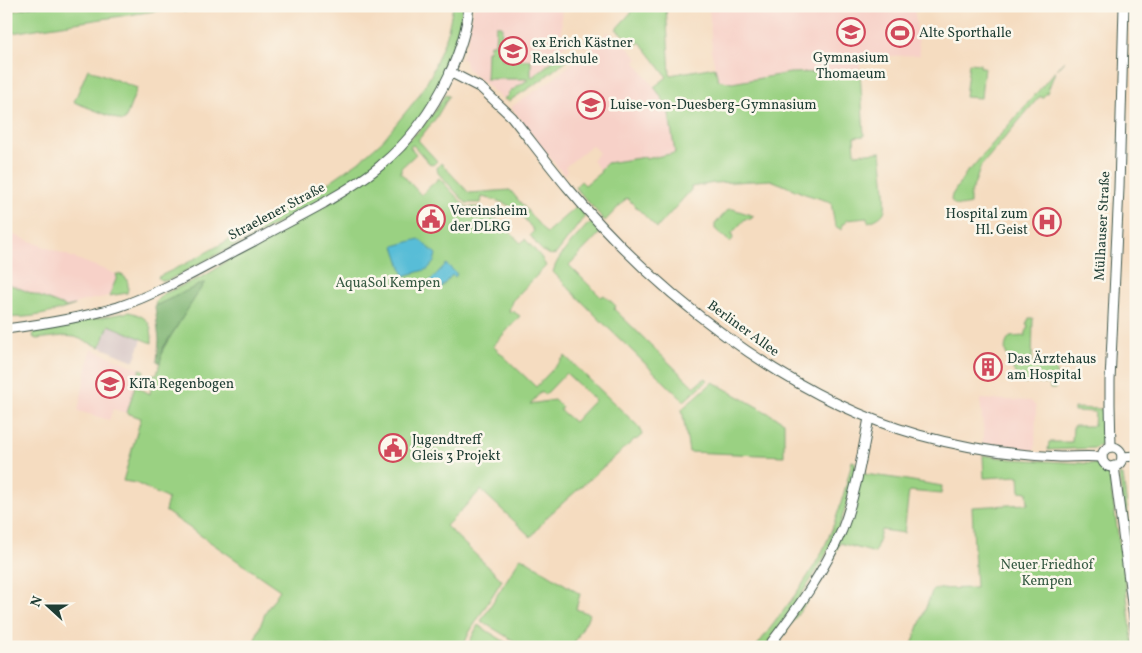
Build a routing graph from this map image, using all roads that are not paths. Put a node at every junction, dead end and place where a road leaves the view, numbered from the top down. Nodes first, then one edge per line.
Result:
1 (468, 6) edge
2 (1124, 6) edge
3 (450, 72) junction
4 (6, 329) edge
5 (869, 418) junction
6 (1111, 446) junction
7 (1136, 456) edge
8 (1102, 457) junction
9 (1122, 457) junction
10 (1114, 466) junction
11 (1136, 633) edge
12 (768, 647) edge

1 - 3 street, Straelener Straße
2 - 6 street, Mülhauser Straße
3 - 4 street, Straelener Straße
3 - 5 street, Berliner Allee
5 - 8 street, Berliner Allee
5 - 12 street
6 - 8 street
6 - 9 street
7 - 9 street
8 - 10 street
9 - 10 street
10 - 11 street

